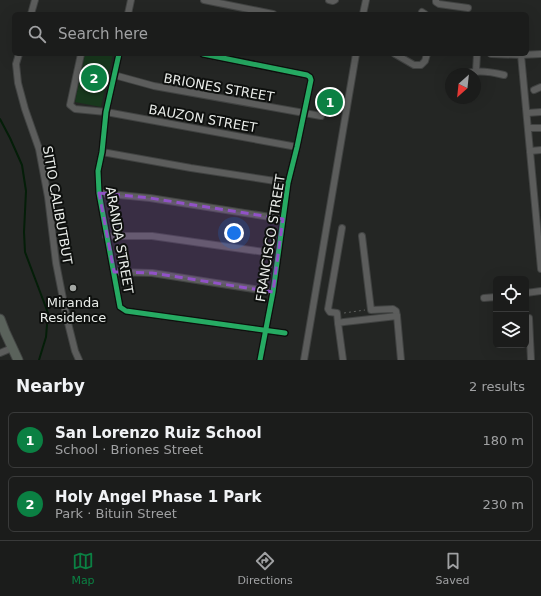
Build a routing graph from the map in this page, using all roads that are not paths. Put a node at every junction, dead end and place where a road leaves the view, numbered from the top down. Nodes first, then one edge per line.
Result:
1 (35, 0) edge
2 (131, 0) edge
3 (204, 0) edge
4 (329, 0) edge
5 (335, 0) edge
6 (366, 0) edge
7 (436, 0) edge
8 (468, 8) dead end
9 (32, 12) edge
10 (128, 12) edge
11 (263, 12) edge
12 (363, 12) edge
13 (541, 54) edge
14 (529, 55) edge
15 (18, 56) edge
16 (80, 56) edge
17 (119, 56) edge
18 (213, 56) edge
19 (356, 56) edge
20 (398, 56) edge
21 (426, 56) edge
22 (477, 56) edge
23 (521, 56) edge
24 (476, 68) edge
25 (481, 72) edge
26 (114, 75) junction
27 (504, 75) dead end
28 (541, 87) edge
29 (534, 90) dead end
30 (106, 112) junction
31 (541, 112) edge
32 (304, 113) junction
33 (527, 113) junction
34 (321, 116) dead end
35 (528, 128) junction
36 (541, 128) edge
37 (297, 147) junction
38 (541, 150) edge
39 (530, 151) junction
40 (102, 152) junction
41 (288, 183) junction
42 (541, 187) edge
43 (533, 189) junction
44 (99, 193) junction
45 (283, 219) junction
46 (342, 228) dead end
47 (106, 236) junction
48 (362, 236) dead end
49 (278, 254) junction
50 (541, 261) edge
51 (541, 269) edge
52 (114, 272) junction
53 (541, 291) edge
54 (273, 292) junction
55 (529, 293) edge
56 (493, 297) edge
57 (484, 298) dead end
58 (397, 316) junction
59 (529, 318) dead end
60 (0, 319) edge
61 (338, 323) junction
62 (266, 330) junction
63 (285, 333) dead end
64 (12, 348) junction
65 (0, 353) edge
66 (18, 360) edge
67 (79, 360) edge
68 (260, 360) edge
69 (304, 360) edge
70 (343, 360) edge
71 (401, 360) edge
72 (531, 360) edge

1 - 9 street
2 - 10 street
3 - 11 street
4 - 5 street
6 - 12 street
7 - 8 street
13 - 14 street
15 - 67 street, SITIO CALIBUTBUT
16 - 30 street, BAUZON STREET
17 - 26 street, ARANDA STREET
18 - 32 street, FRANCISCO STREET
19 - 69 street
20 - 21 street
22 - 24 street
23 - 33 street
25 - 27 street
26 - 30 street, ARANDA STREET
26 - 32 street, BRIONES STREET
28 - 29 street
30 - 37 street, BAUZON STREET
30 - 40 street, ARANDA STREET
31 - 33 street
32 - 34 street, BRIONES STREET
32 - 37 street, FRANCISCO STREET
33 - 35 street
35 - 36 street
35 - 39 street
37 - 41 street, FRANCISCO STREET
38 - 39 street
39 - 43 street
40 - 41 street
40 - 44 street, ARANDA STREET
41 - 45 street, FRANCISCO STREET
42 - 43 street
43 - 50 street
44 - 45 street
44 - 47 street, ARANDA STREET
45 - 49 street, FRANCISCO STREET
46 - 61 street
47 - 49 street
47 - 52 street, ARANDA STREET
48 - 58 street
49 - 54 street, FRANCISCO STREET
50 - 51 street
52 - 54 street
52 - 62 street, ARANDA STREET
53 - 55 street
54 - 62 street, FRANCISCO STREET
56 - 57 street
58 - 61 street
58 - 71 street
59 - 72 street
60 - 64 highway
61 - 70 street
62 - 63 street, ARANDA STREET
62 - 68 street, FRANCISCO STREET
64 - 65 street
64 - 66 highway

